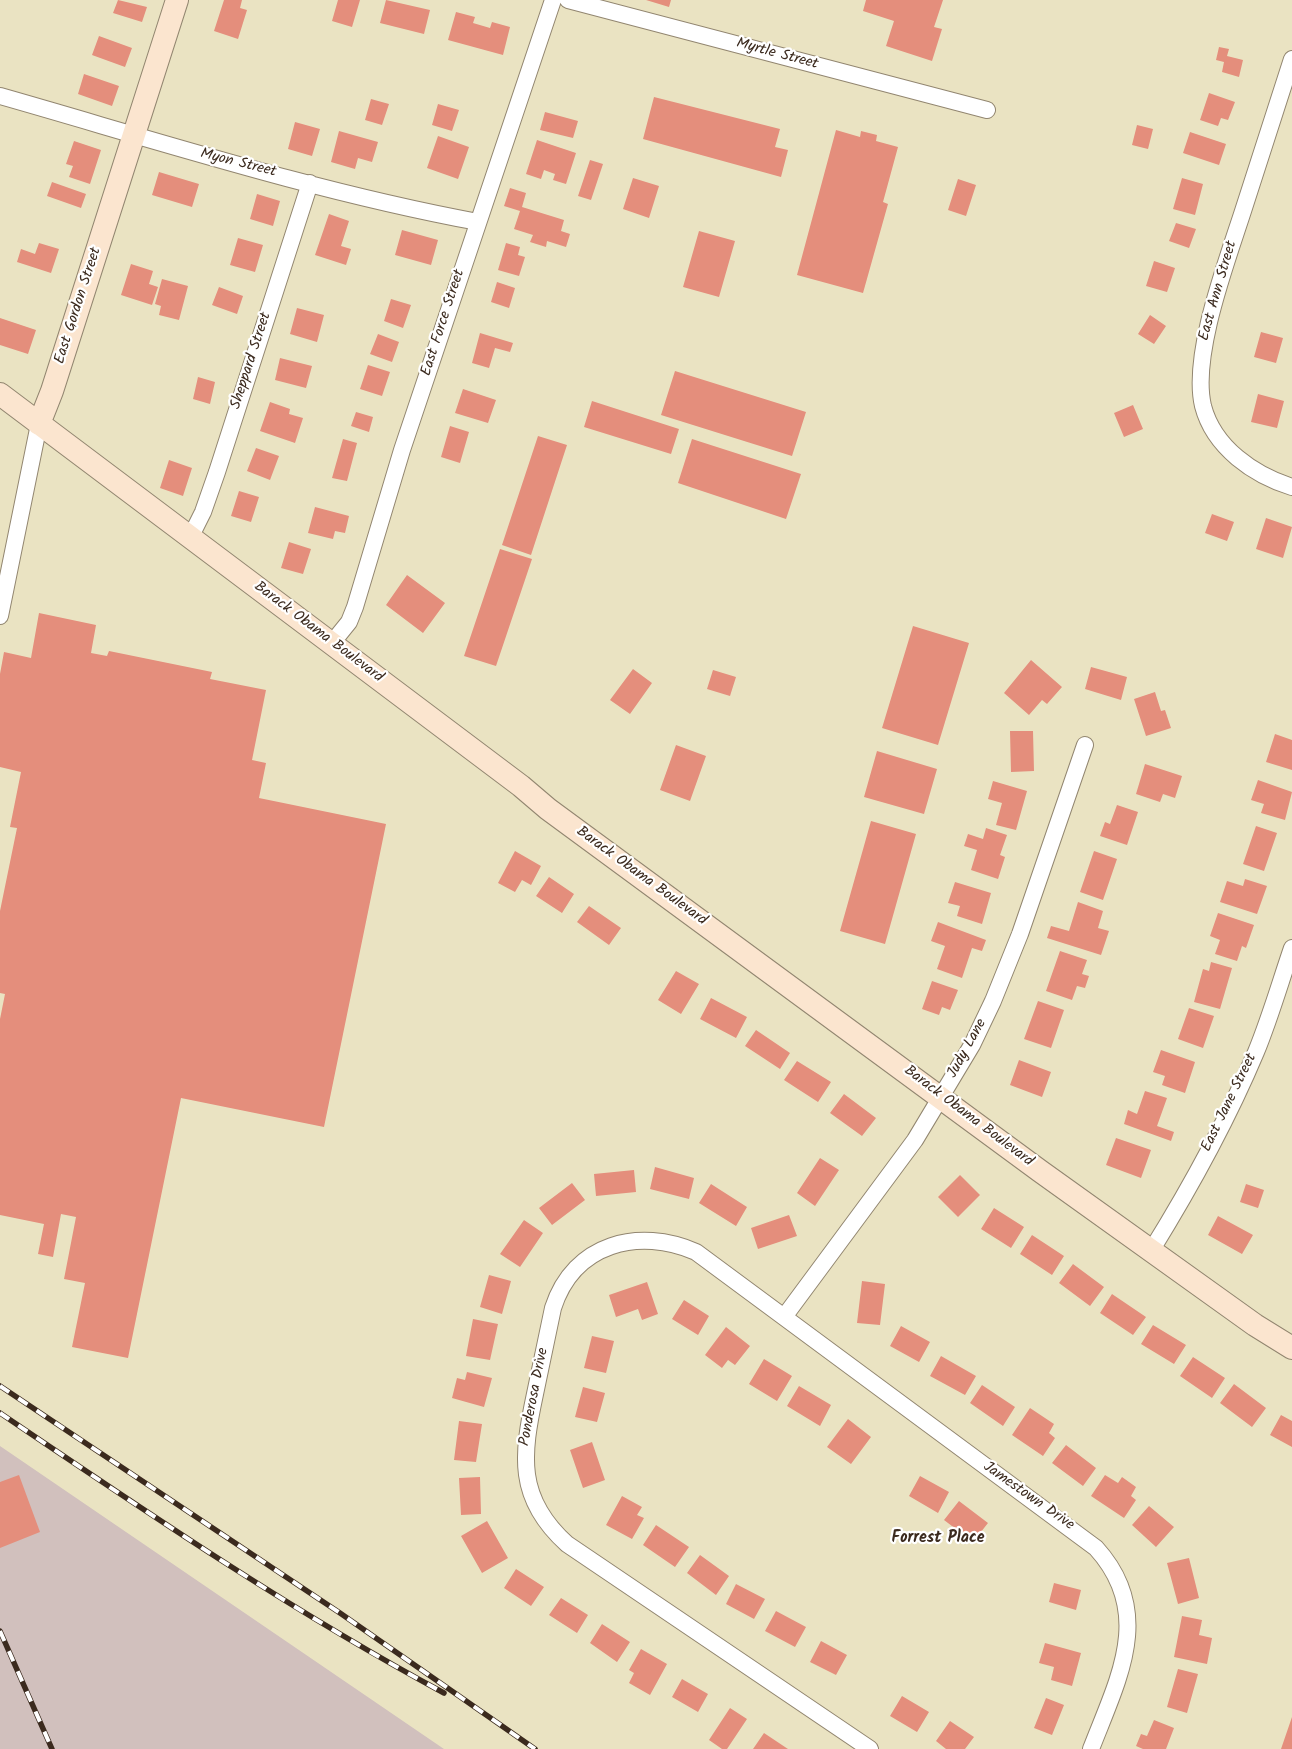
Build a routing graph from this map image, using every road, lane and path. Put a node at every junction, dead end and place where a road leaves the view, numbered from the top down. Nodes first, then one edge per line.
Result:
1 (177, 0) edge
2 (553, 0) edge
3 (568, 0) edge
4 (1292, 59) edge
5 (0, 96) edge
6 (987, 110) dead end
7 (134, 135) junction
8 (310, 183) junction
9 (478, 222) junction
10 (0, 394) edge
11 (39, 424) junction
12 (1292, 487) edge
13 (190, 538) junction
14 (0, 616) edge
15 (332, 643) junction
16 (1085, 745) dead end
17 (1292, 948) edge
18 (941, 1096) junction
19 (1151, 1251) junction
20 (784, 1317) junction
21 (1292, 1348) edge
22 (870, 1749) edge
23 (1091, 1749) edge

1 - 7 main road, East Gordon Street
2 - 9 street, East Force Street
3 - 6 street, Myrtle Street
4 - 12 street, East Ann Street
5 - 7 street, Myon Street
7 - 8 street, Myon Street
7 - 11 main road, East Gordon Street
8 - 9 street, Myon Street
8 - 13 street, Sheppard Street
9 - 15 street, East Force Street
10 - 11 main road, Barack Obama Boulevard
11 - 13 main road, Barack Obama Boulevard
11 - 14 street, East Gordon Street
13 - 15 main road, Barack Obama Boulevard
15 - 18 main road, Barack Obama Boulevard
16 - 18 street, Judy Lane
17 - 19 street, East Jane Street
18 - 19 main road, Barack Obama Boulevard
18 - 20 street, Judy Lane
19 - 21 main road, Barack Obama Boulevard
20 - 22 street, Ponderosa Drive
20 - 23 street, Jamestown Drive

